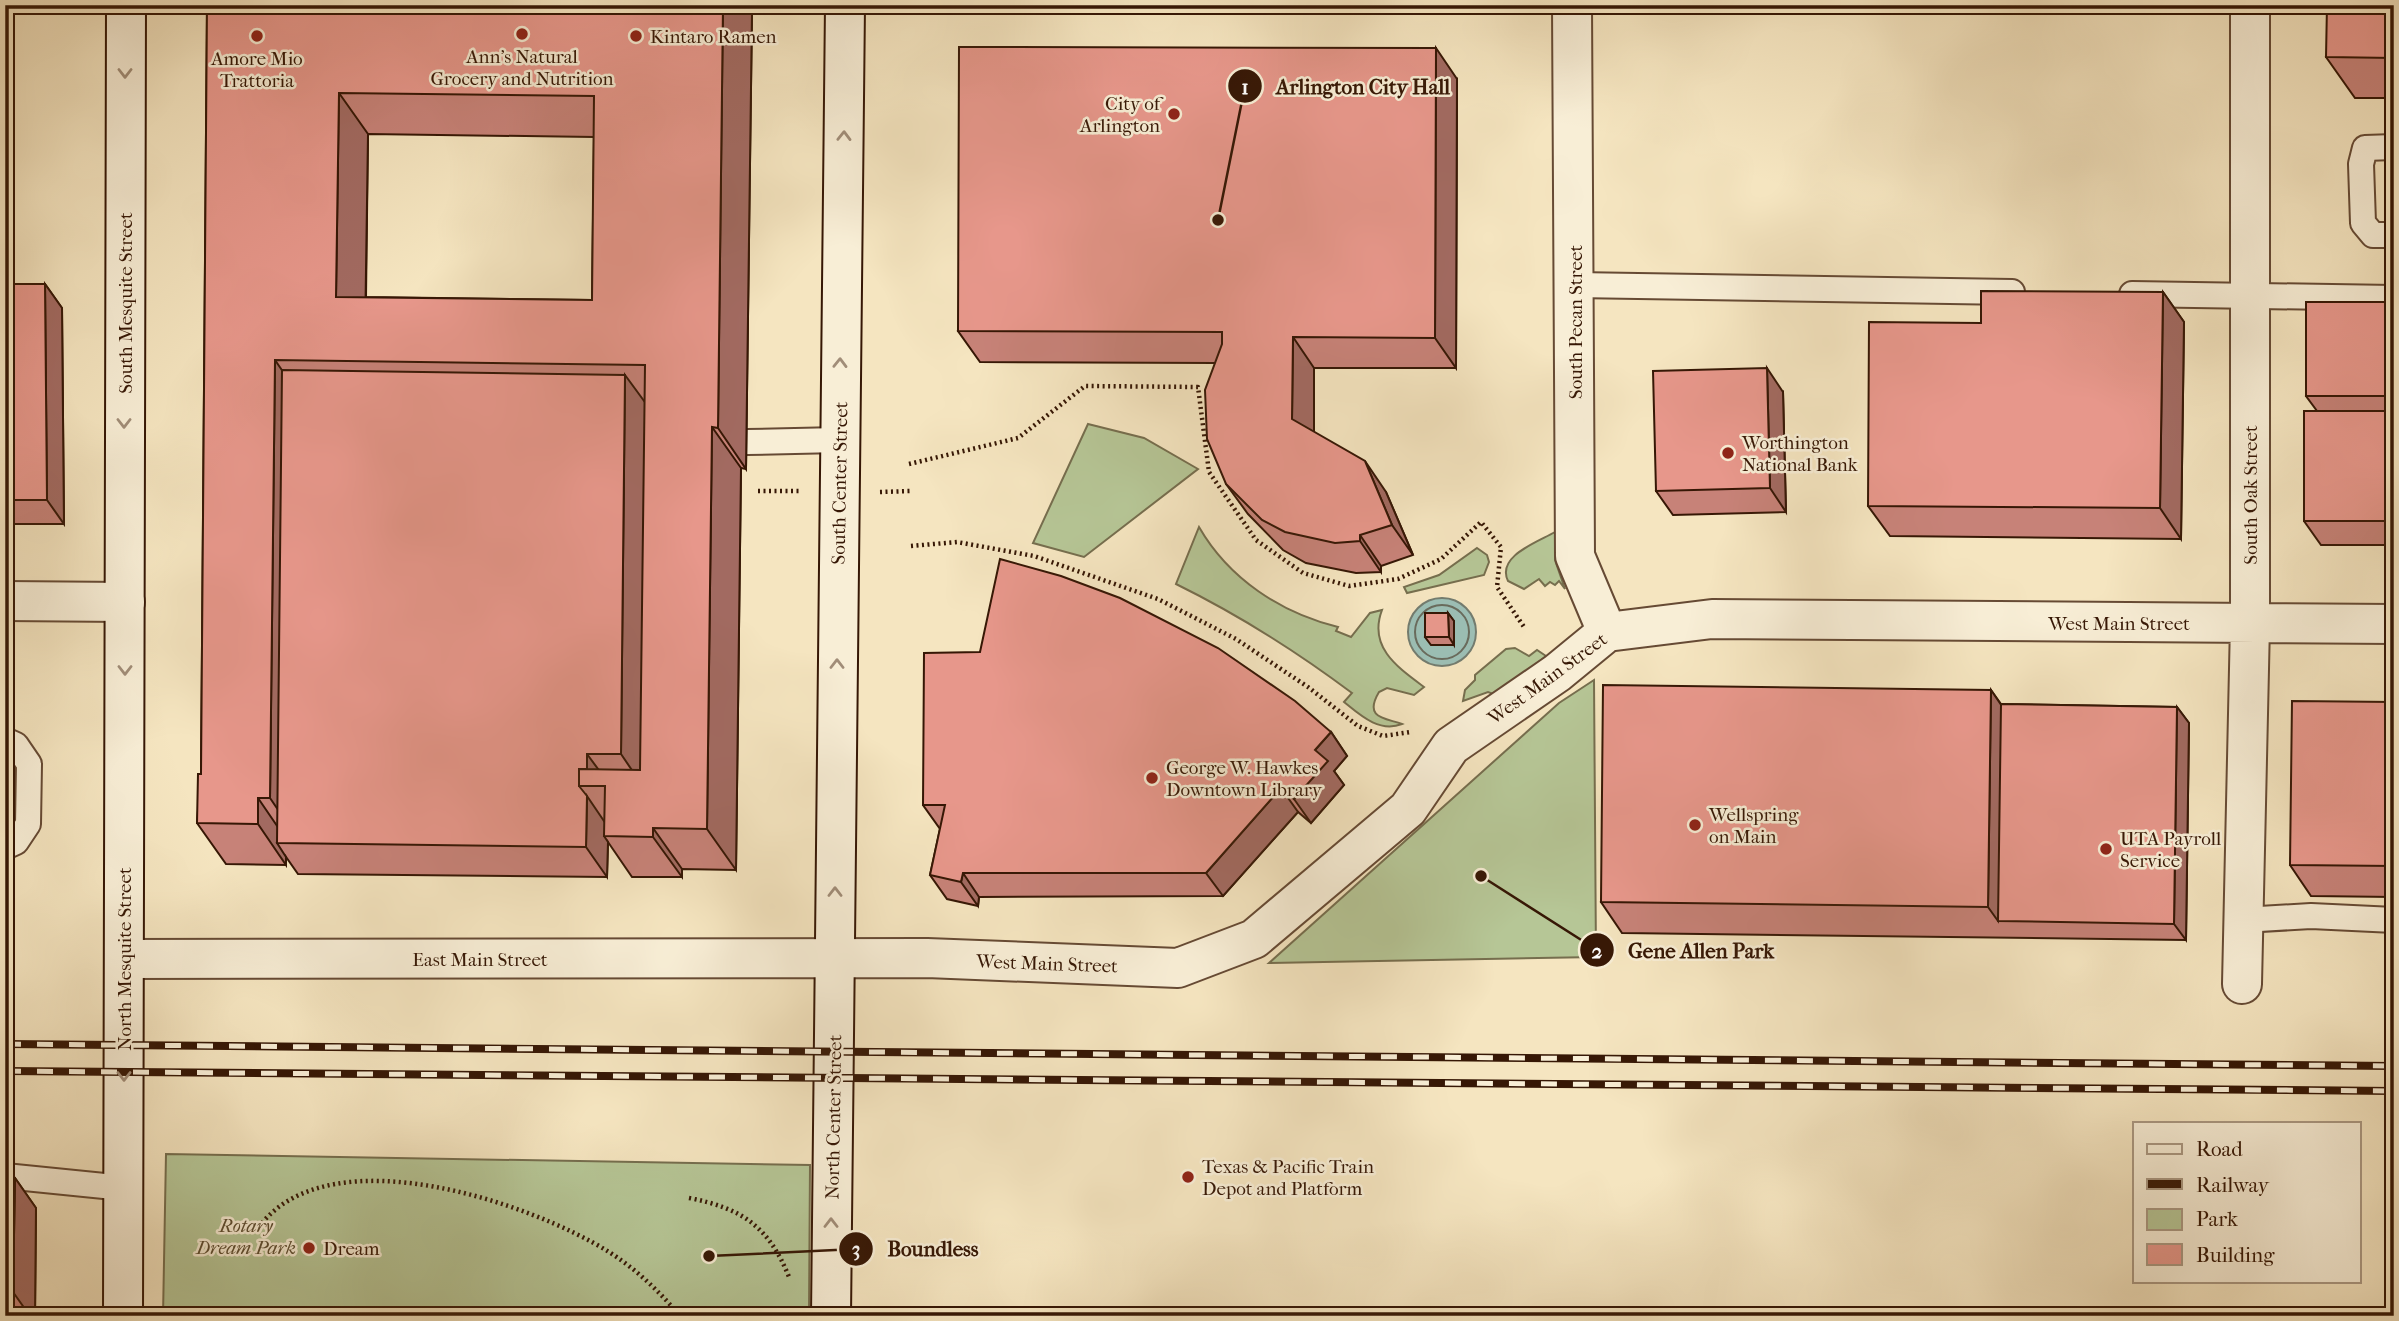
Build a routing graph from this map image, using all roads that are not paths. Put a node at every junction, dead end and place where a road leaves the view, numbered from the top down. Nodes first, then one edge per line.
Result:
1 (126, 5) edge
2 (845, 5) edge
3 (1572, 5) edge
4 (2250, 5) edge
5 (2394, 147) edge
6 (2394, 235) edge
7 (1575, 285) junction
8 (2037, 292) edge
9 (2114, 294) edge
10 (2250, 296) junction
11 (2394, 298) edge
12 (839, 440) junction
13 (747, 442) dead end
14 (5, 601) edge
15 (125, 601) junction
16 (2250, 624) junction
17 (2394, 624) edge
18 (1608, 632) junction
19 (5, 740) edge
20 (5, 847) edge
21 (2243, 920) junction
22 (2394, 920) edge
23 (124, 958) junction
24 (835, 960) junction
25 (2242, 984) dead end
26 (5, 1176) edge
27 (124, 1188) junction
28 (123, 1316) edge
29 (831, 1316) edge

1 -> 15 street, South Mesquite Street
12 -> 2 street, South Center Street
3 - 7 street, South Pecan Street
4 - 10 street, South Oak Street
5 - 6 lane
7 - 8 lane
7 - 18 street, South Pecan Street
9 - 10 lane
10 - 11 lane
10 - 16 street, South Oak Street
12 - 13 lane
24 -> 12 street, South Center Street
14 - 15 street
15 -> 23 street, North Mesquite Street
16 - 17 street, West Main Street
16 - 18 street, West Main Street
16 - 21 street, South Oak Street
18 - 24 street, West Main Street
19 - 20 lane
21 - 22 lane
21 - 25 street, South Oak Street
23 - 24 street, East Main Street
23 -> 27 street, North Mesquite Street
29 -> 24 street, North Center Street
26 - 27 lane
27 - 28 street, North Mesquite Street

